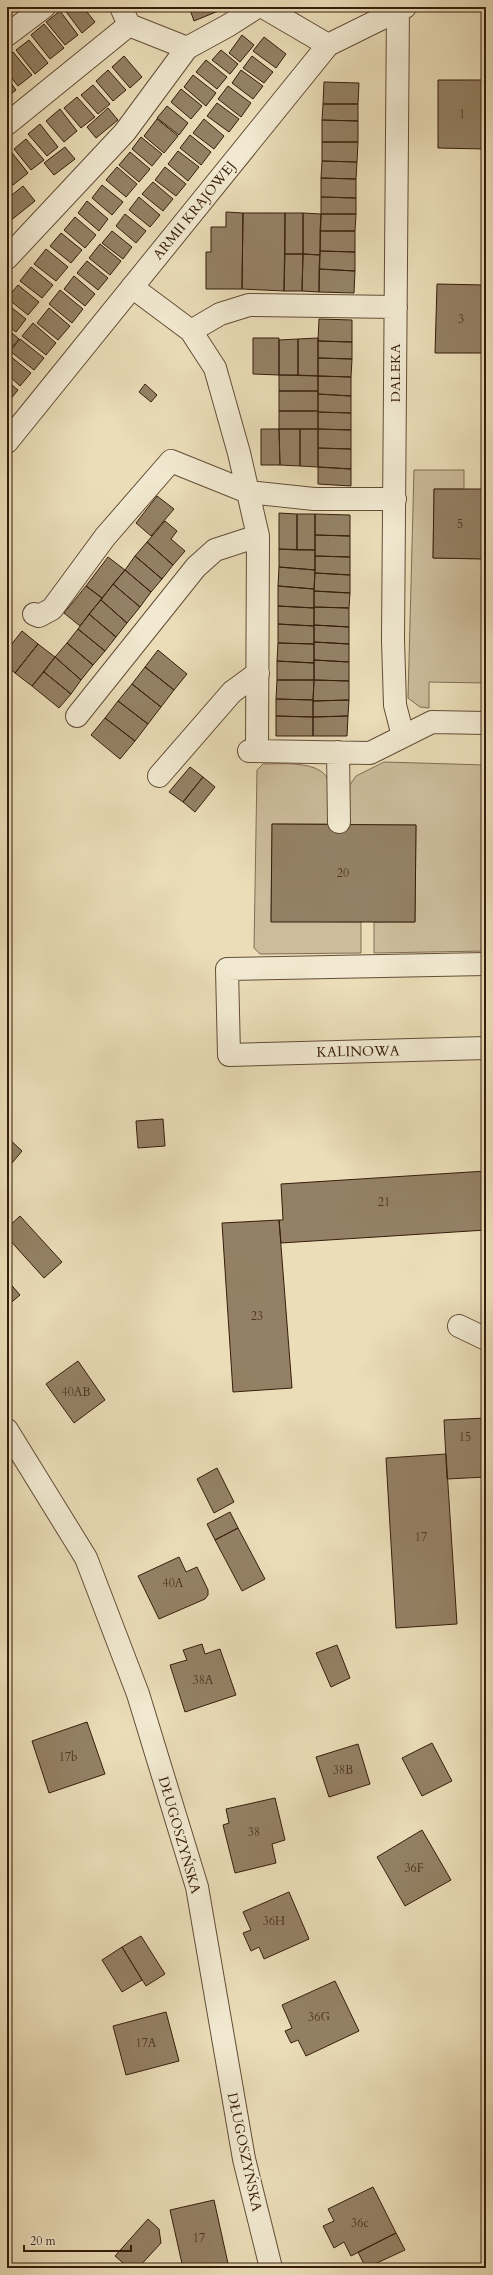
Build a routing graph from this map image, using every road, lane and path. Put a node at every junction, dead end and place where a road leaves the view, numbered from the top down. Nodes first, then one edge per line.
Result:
1 (44, 7) edge
2 (257, 7) edge
3 (263, 7) edge
4 (400, 8) edge
5 (125, 16) edge
6 (7, 35) edge
7 (328, 45) junction
8 (187, 48) junction
9 (7, 124) edge
10 (7, 258) edge
11 (132, 287) junction
12 (396, 307) junction
13 (191, 331) junction
14 (7, 442) edge
15 (248, 492) junction
16 (395, 499) junction
17 (258, 536) junction
18 (34, 614) dead end
19 (258, 673) junction
20 (77, 716) dead end
21 (486, 723) edge
22 (403, 736) junction
23 (338, 752) junction
24 (159, 776) dead end
25 (338, 822) dead end
26 (486, 964) edge
27 (486, 1048) edge
28 (459, 1326) dead end
29 (486, 1339) edge
30 (7, 1430) edge
31 (271, 2268) edge

1 - 6 street
2 - 8 street
3 - 7 street
4 - 7 street, ARMII KRAJOWEJ
4 - 12 street, DALEKA
5 - 8 street
5 - 9 street
7 - 11 street, ARMII KRAJOWEJ
8 - 10 street
11 - 13 street
11 - 14 street, ARMII KRAJOWEJ
12 - 13 street
12 - 16 street, DALEKA
13 - 15 street
15 - 16 street
15 - 17 street
15 - 18 street
16 - 22 street, DALEKA
17 - 19 street
17 - 20 street
19 - 23 street
19 - 24 street
21 - 22 street
22 - 23 street
23 - 25 street
26 - 27 street, KALINOWA
28 - 29 street
30 - 31 street, DŁUGOSZYŃSKA

